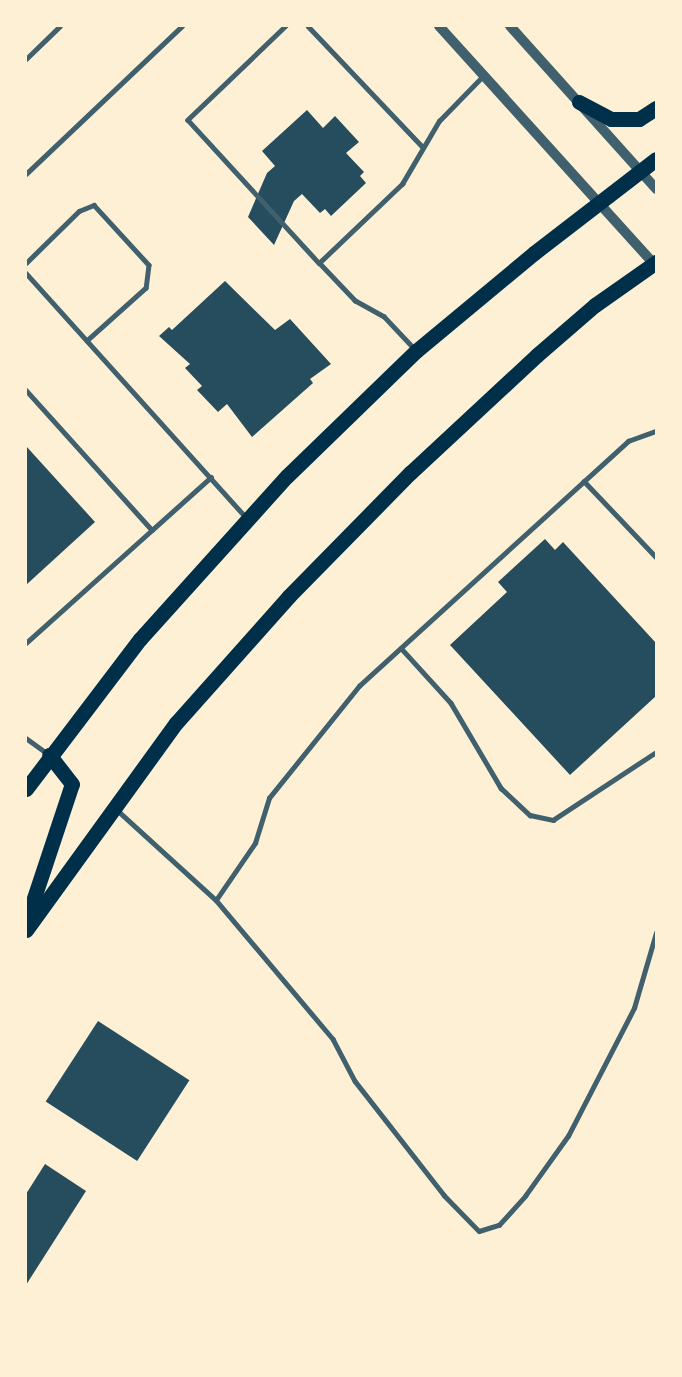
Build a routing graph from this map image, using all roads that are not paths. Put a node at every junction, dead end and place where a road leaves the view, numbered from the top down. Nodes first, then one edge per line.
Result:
1 (60, 26) edge
2 (182, 26) edge
3 (286, 26) edge
4 (308, 26) edge
5 (439, 26) edge
6 (510, 26) edge
7 (26, 58) edge
8 (484, 75) junction
9 (579, 102) junction
10 (657, 108) edge
11 (422, 146) junction
12 (657, 159) edge
13 (640, 170) junction
14 (26, 174) edge
15 (657, 189) edge
16 (600, 203) junction
17 (319, 263) junction
18 (26, 264) edge
19 (656, 264) edge
20 (26, 273) edge
21 (87, 341) junction
22 (416, 351) junction
23 (26, 390) edge
24 (657, 431) edge
25 (211, 477) junction
26 (584, 481) junction
27 (248, 519) junction
28 (152, 530) junction
29 (657, 557) edge
30 (26, 643) edge
31 (401, 648) junction
32 (26, 738) edge
33 (657, 752) edge
34 (49, 755) junction
35 (26, 789) edge
36 (114, 807) junction
37 (216, 900) junction
38 (26, 925) edge
39 (26, 930) edge
40 (657, 933) edge

1 - 7 lane
2 - 14 lane
3 - 17 lane
4 - 11 lane
5 - 8 street
6 - 9 street
8 - 11 lane
8 - 16 street
9 - 10 main road
9 - 13 street
11 - 17 lane
12 - 13 main road
13 - 15 street
13 - 16 main road
16 - 19 street
16 - 22 main road
17 - 22 lane
18 - 21 lane
19 - 36 main road
20 - 21 lane
21 - 25 lane
22 - 27 main road
23 - 28 lane
24 - 26 lane
25 - 27 lane
25 - 28 lane
26 - 29 lane
26 - 31 lane
27 - 34 main road
28 - 30 lane
31 - 33 lane
31 - 37 lane
32 - 34 lane
34 - 35 main road
34 - 38 main road
36 - 37 lane
36 - 39 main road
37 - 40 lane

